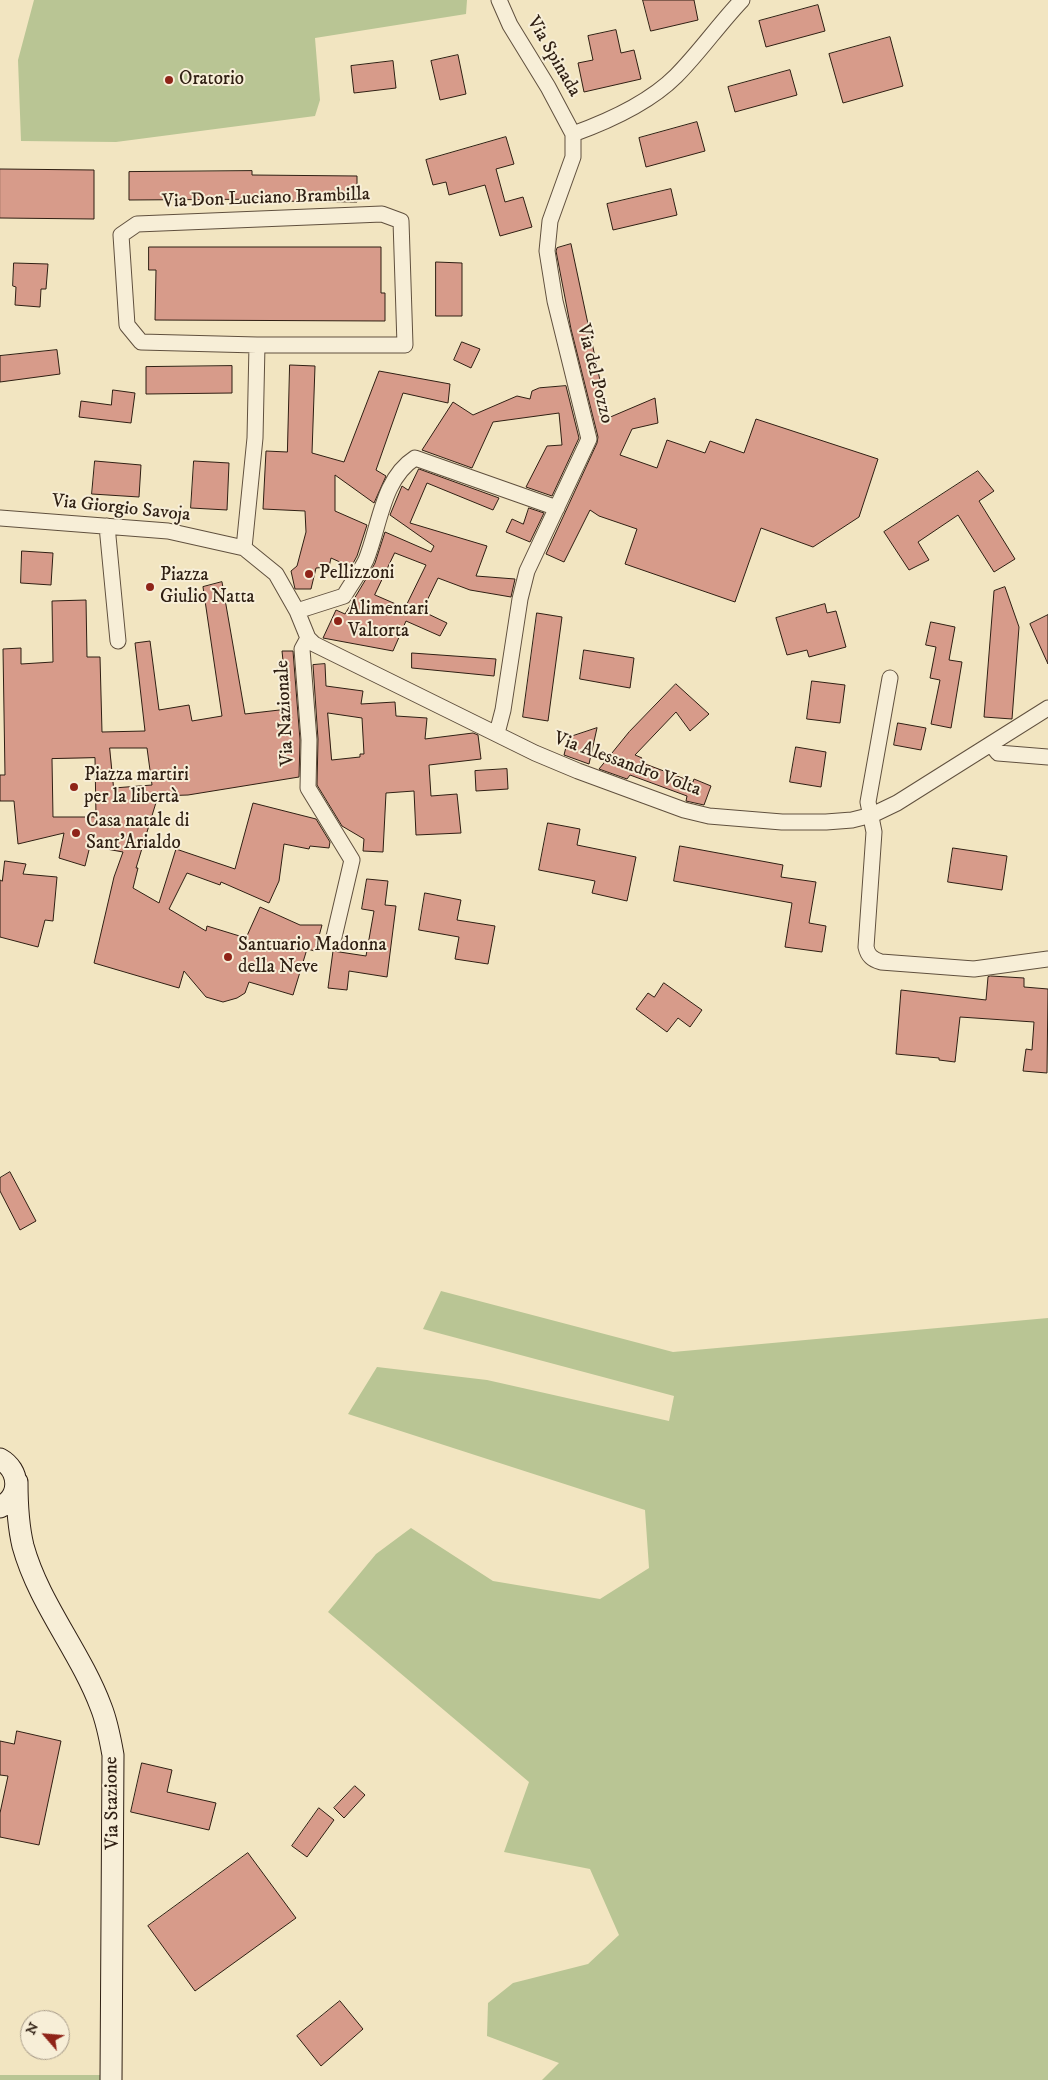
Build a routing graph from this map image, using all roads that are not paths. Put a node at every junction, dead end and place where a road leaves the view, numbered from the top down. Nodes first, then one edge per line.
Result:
1 (499, 0) edge
2 (742, 0) edge
3 (573, 134) junction
4 (257, 345) junction
5 (557, 508) junction
6 (0, 518) edge
7 (107, 526) junction
8 (244, 548) junction
9 (297, 611) junction
10 (308, 638) junction
11 (118, 641) dead end
12 (890, 678) dead end
13 (1048, 708) edge
14 (497, 733) junction
15 (991, 744) junction
16 (1048, 757) edge
17 (872, 815) junction
18 (334, 937) dead end
19 (1048, 959) edge
20 (0, 1459) edge
21 (17, 1482) junction
22 (0, 1507) edge
23 (0, 1515) edge
24 (23, 1546) junction
25 (111, 2080) edge

1 - 3 street, Via Spinada
2 - 3 street
3 - 5 street, Via del Pozzo
4 - 4 street, Via Don Luciano Brambilla
4 - 8 street
5 - 9 street
5 - 14 street, Via del Pozzo
6 - 7 street, Via Giorgio Savoja
7 - 8 street, Via Giorgio Savoja
7 - 11 street
8 - 9 street, Via Giorgio Savoja
9 - 10 street, Via Giorgio Savoja
10 - 14 street, Via Alessandro Volta
10 - 18 street, Via Nazionale
12 - 17 street
13 - 15 street, Via Alessandro Volta
14 - 17 street, Via Alessandro Volta
15 - 16 street
15 - 17 street, Via Alessandro Volta
17 - 19 street
20 - 21 main road
21 - 22 main road
21 - 24 main road, Via Stazione
23 - 24 main road, Via Stazione
24 - 25 main road, Via Stazione

